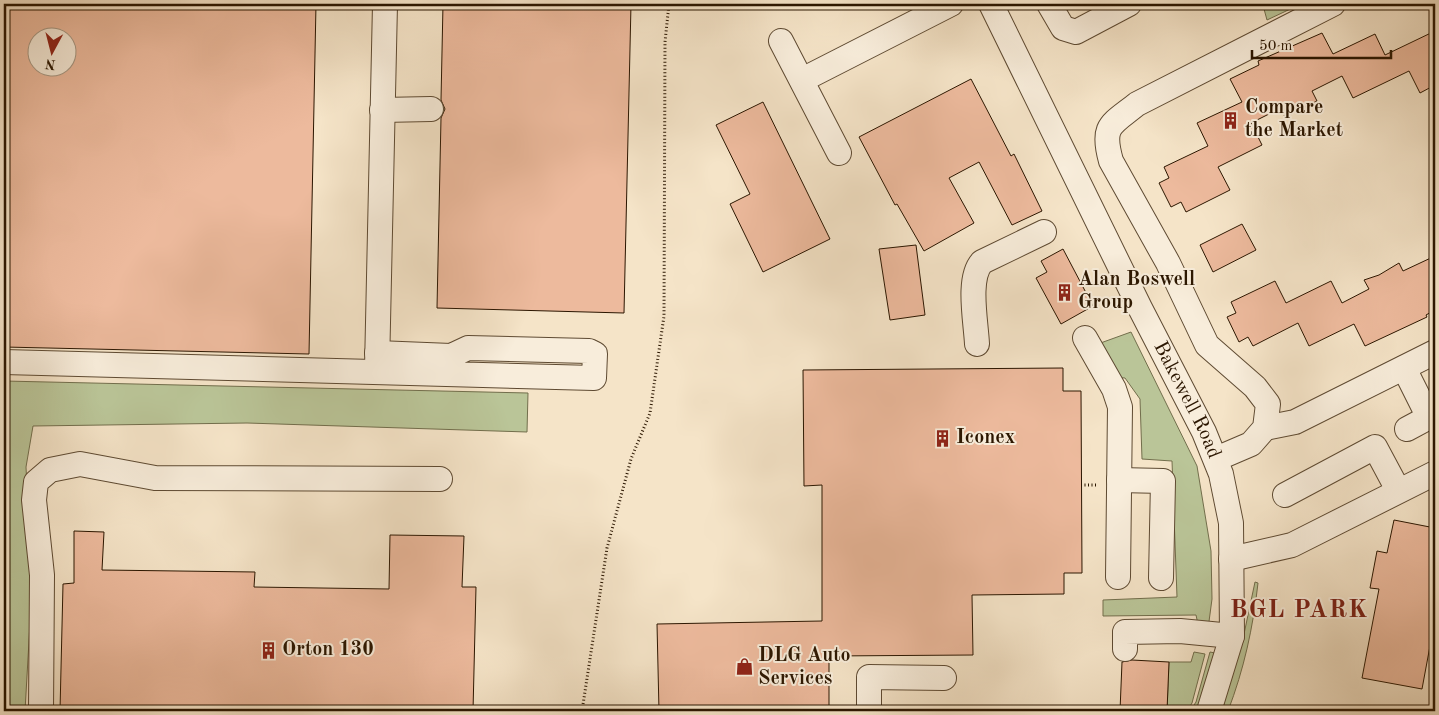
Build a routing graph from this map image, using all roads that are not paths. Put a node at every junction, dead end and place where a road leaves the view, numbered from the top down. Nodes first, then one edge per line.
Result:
1 (384, 4) edge
2 (951, 4) edge
3 (991, 4) edge
4 (1049, 4) edge
5 (1130, 4) edge
6 (1333, 4) edge
7 (781, 41) dead end
8 (802, 80) junction
9 (431, 109) dead end
10 (382, 110) junction
11 (839, 153) dead end
12 (1044, 232) dead end
13 (1085, 338) dead end
14 (977, 344) dead end
15 (1435, 352) edge
16 (4, 362) edge
17 (377, 362) junction
18 (1404, 368) junction
19 (1432, 416) edge
20 (1265, 428) junction
21 (1407, 428) dead end
22 (1216, 459) junction
23 (1435, 473) edge
24 (440, 479) dead end
25 (1120, 480) junction
26 (1398, 490) junction
27 (1285, 495) dead end
28 (1231, 559) junction
29 (1118, 577) dead end
30 (1161, 578) dead end
31 (1232, 636) junction
32 (1125, 649) dead end
33 (944, 678) dead end
34 (41, 711) edge
35 (869, 711) edge
36 (1209, 711) edge

1 - 10 street
2 - 8 street
3 - 22 street, Bakewell Road
4 - 5 street
6 - 20 street
7 - 8 street
8 - 11 street
9 - 10 street
10 - 17 street
12 - 14 street
13 - 25 street
15 - 18 street
16 - 17 street
17 - 17 street
18 - 19 street
18 - 20 street
19 - 21 street
20 - 22 street
22 - 28 street, Bakewell Road
23 - 26 street
24 - 34 street
25 - 29 street
25 - 30 street
26 - 27 street
26 - 28 street
28 - 31 street, Bakewell Road
31 - 32 street
31 - 36 street, Bakewell Road
33 - 35 street

